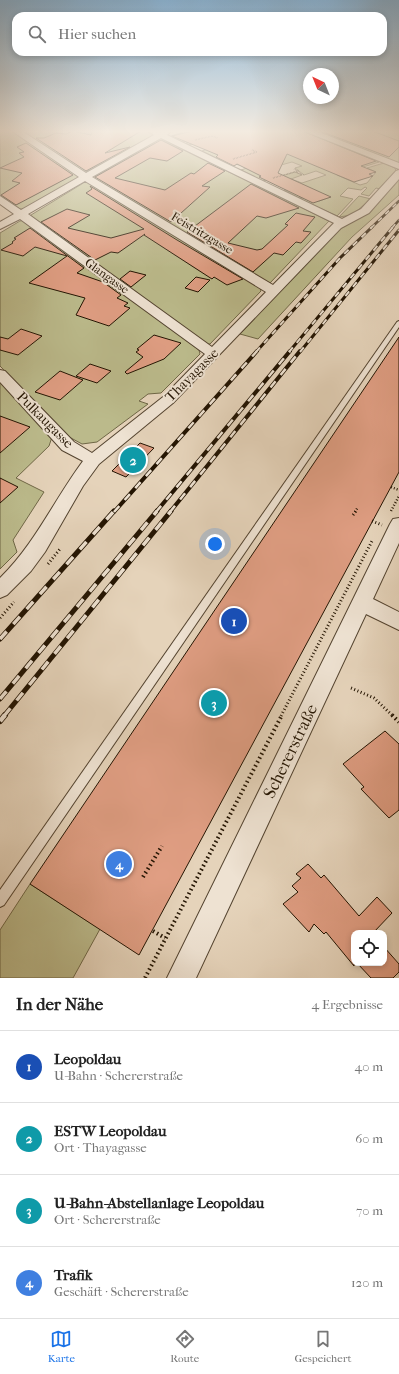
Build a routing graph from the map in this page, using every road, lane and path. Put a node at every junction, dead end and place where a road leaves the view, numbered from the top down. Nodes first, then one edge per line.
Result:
1 (85, 177) joint
2 (245, 177) edge
3 (277, 177) edge
4 (396, 177) edge
5 (258, 183) junction
6 (0, 198) edge
7 (21, 214) junction
8 (341, 223) junction
9 (0, 226) edge
10 (274, 291) junction
11 (399, 323) edge
12 (213, 354) junction
13 (0, 374) edge
14 (93, 460) junction
15 (390, 487) dead end
16 (399, 490) edge
17 (399, 496) edge
18 (358, 507) dead end
19 (353, 515) dead end
20 (388, 522) edge
21 (374, 538) dead end
22 (60, 549) dead end
23 (44, 569) dead end
24 (0, 590) edge
25 (14, 602) dead end
26 (362, 602) junction
27 (0, 618) edge
28 (399, 622) edge
29 (351, 688) dead end
30 (399, 722) edge
31 (162, 846) dead end
32 (143, 877) dead end
33 (0, 901) edge
34 (153, 931) dead end
35 (165, 938) junction
36 (145, 978) edge
37 (181, 978) edge

1 - 7 street
1 - 10 street, Feistritzgasse
2 - 5 street
3 - 5 path
4 - 8 street, Thayagasse
5 - 8 street
6 - 7 street, Glangasse
7 - 9 street
7 - 12 street, Glangasse
8 - 10 street, Thayagasse
10 - 12 street, Thayagasse
11 - 33 lane
12 - 14 street, Thayagasse
13 - 14 street, Pulkaugasse
14 - 24 street, Thayagasse
15 - 16 path
17 - 20 path
18 - 19 path
20 - 26 street, Schererstraße
21 - 35 path
22 - 23 path
25 - 27 path
26 - 28 street
26 - 37 street, Schererstraße
29 - 30 path
31 - 32 path
34 - 35 path
35 - 36 path

